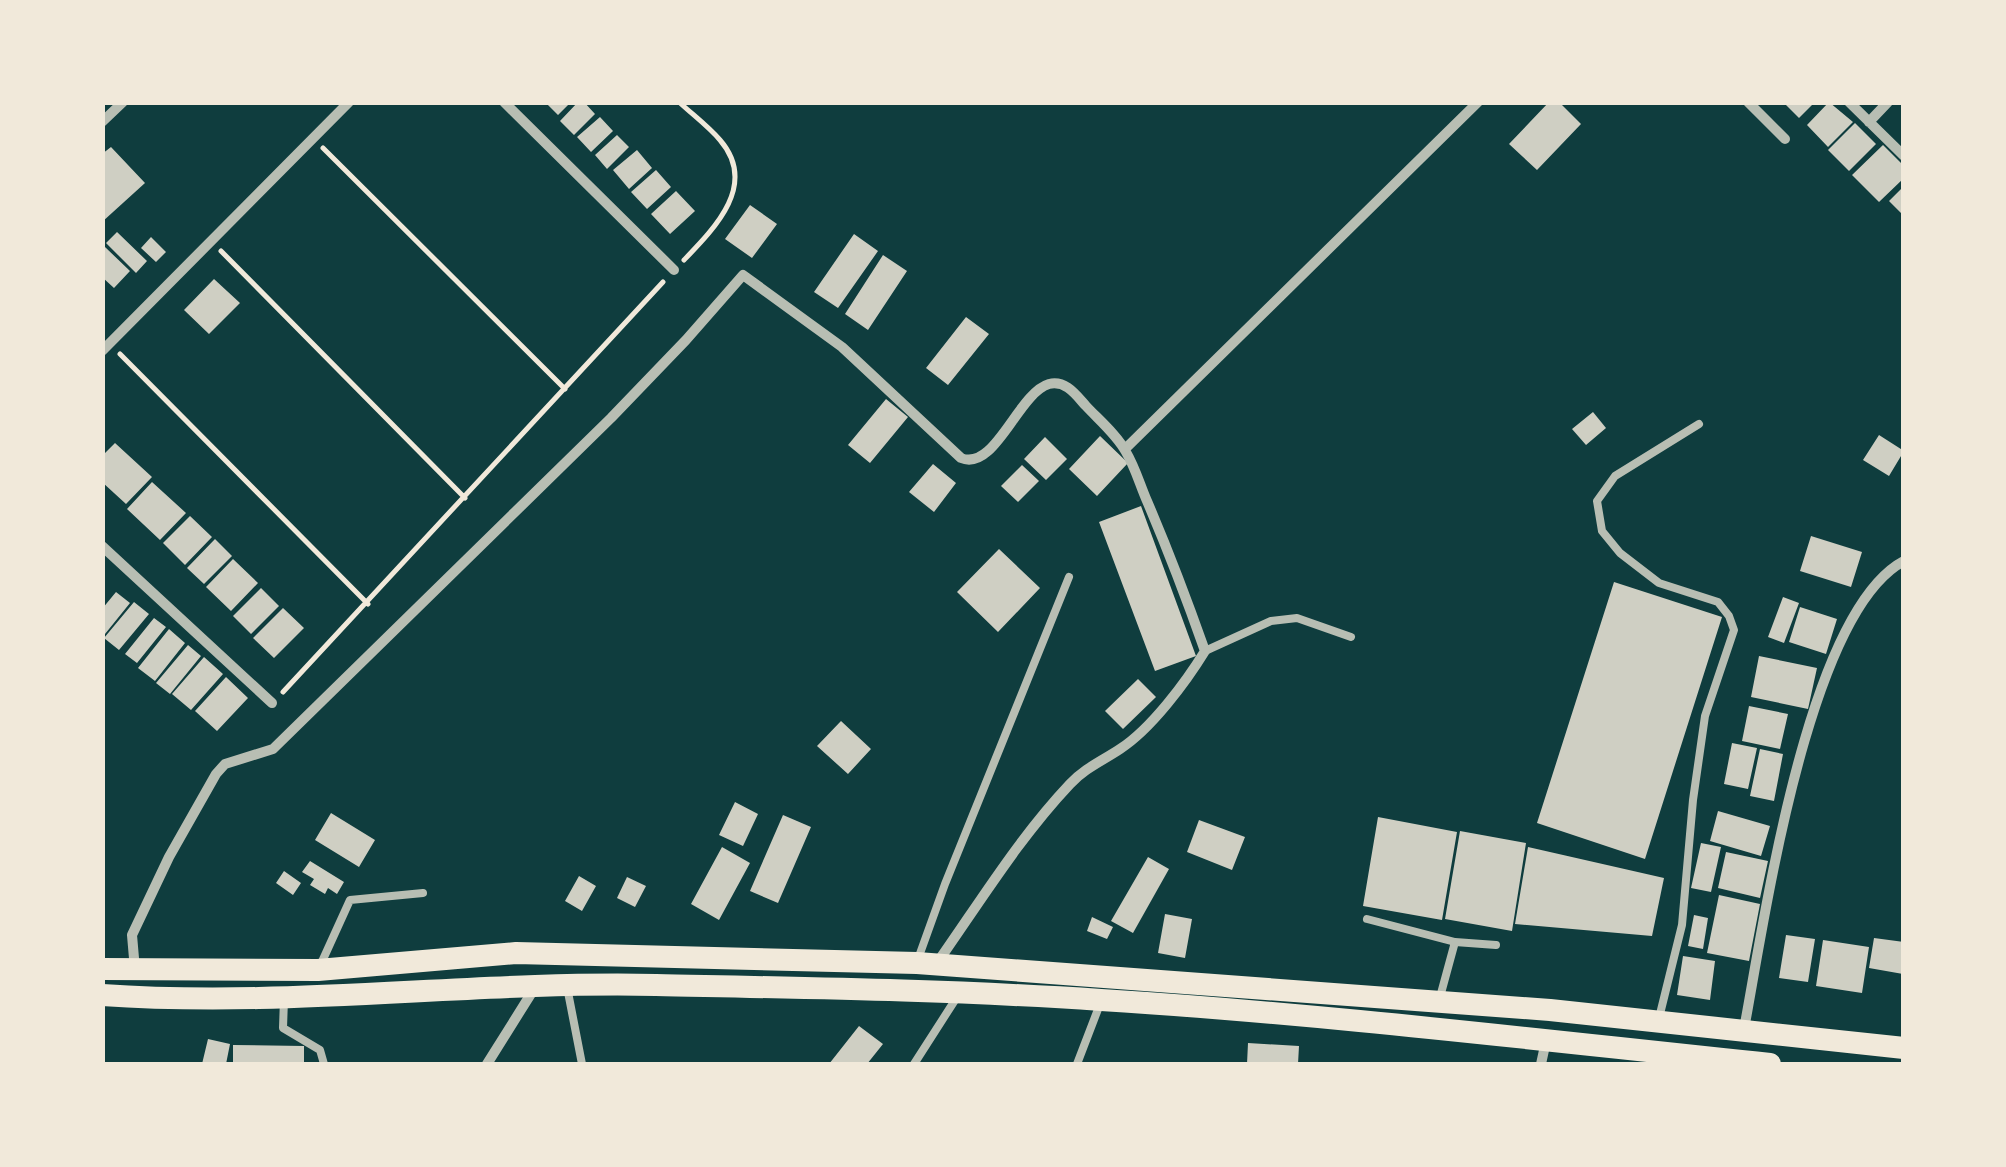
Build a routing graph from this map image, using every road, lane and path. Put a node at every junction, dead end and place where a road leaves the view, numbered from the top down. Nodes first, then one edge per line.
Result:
1 (123, 102) edge
2 (349, 102) edge
3 (504, 102) edge
4 (680, 102) edge
5 (1478, 102) edge
6 (1748, 102) edge
7 (1849, 102) edge
8 (1888, 102) edge
9 (102, 122) edge
10 (1869, 122) junction
11 (313, 138) junction
12 (1785, 139) dead end
13 (1904, 156) edge
14 (211, 242) junction
15 (674, 270) junction
16 (106, 347) edge
17 (565, 389) junction
18 (1699, 424) dead end
19 (1125, 449) junction
20 (465, 498) junction
21 (102, 546) edge
22 (1904, 561) edge
23 (1069, 577) dead end
24 (368, 604) junction
25 (1351, 637) dead end
26 (1205, 651) junction
27 (272, 702) joint
28 (423, 893) dead end
29 (1367, 919) dead end
30 (1456, 942) junction
31 (1496, 945) dead end
32 (927, 963) junction
33 (102, 969) edge
34 (318, 970) junction
35 (135, 972) junction
36 (567, 987) junction
37 (534, 988) junction
38 (959, 994) junction
39 (102, 995) edge
40 (284, 1000) junction
41 (1102, 1000) junction
42 (1439, 1001) junction
43 (1658, 1023) junction
44 (1744, 1030) junction
45 (1904, 1048) edge
46 (1543, 1053) edge
47 (324, 1064) edge
48 (487, 1064) edge
49 (582, 1064) edge
50 (914, 1064) edge
51 (1077, 1064) edge
52 (1770, 1064) edge

1 - 9 street
2 - 11 street
3 - 15 street
4 - 15 path
5 - 19 street
6 - 12 street
7 - 10 street
8 - 10 street
10 - 13 street
11 - 14 street
11 - 17 path
14 - 16 street
14 - 20 path
15 - 17 path
16 - 24 path
17 - 20 path
18 - 43 lane
19 - 26 street
19 - 35 street
20 - 24 path
21 - 27 street
22 - 44 street
23 - 32 lane
24 - 27 path
25 - 26 lane
26 - 32 street
28 - 34 lane
29 - 30 lane
30 - 31 lane
30 - 42 lane
32 - 34 highway
32 - 42 highway
33 - 35 highway
34 - 35 highway
36 - 37 highway
36 - 38 highway
36 - 49 lane
37 - 40 highway
37 - 48 street
38 - 41 highway
38 - 50 lane
39 - 40 highway
40 - 47 lane
41 - 46 highway
41 - 51 lane
42 - 43 highway
43 - 44 highway
44 - 45 highway
46 - 52 highway

